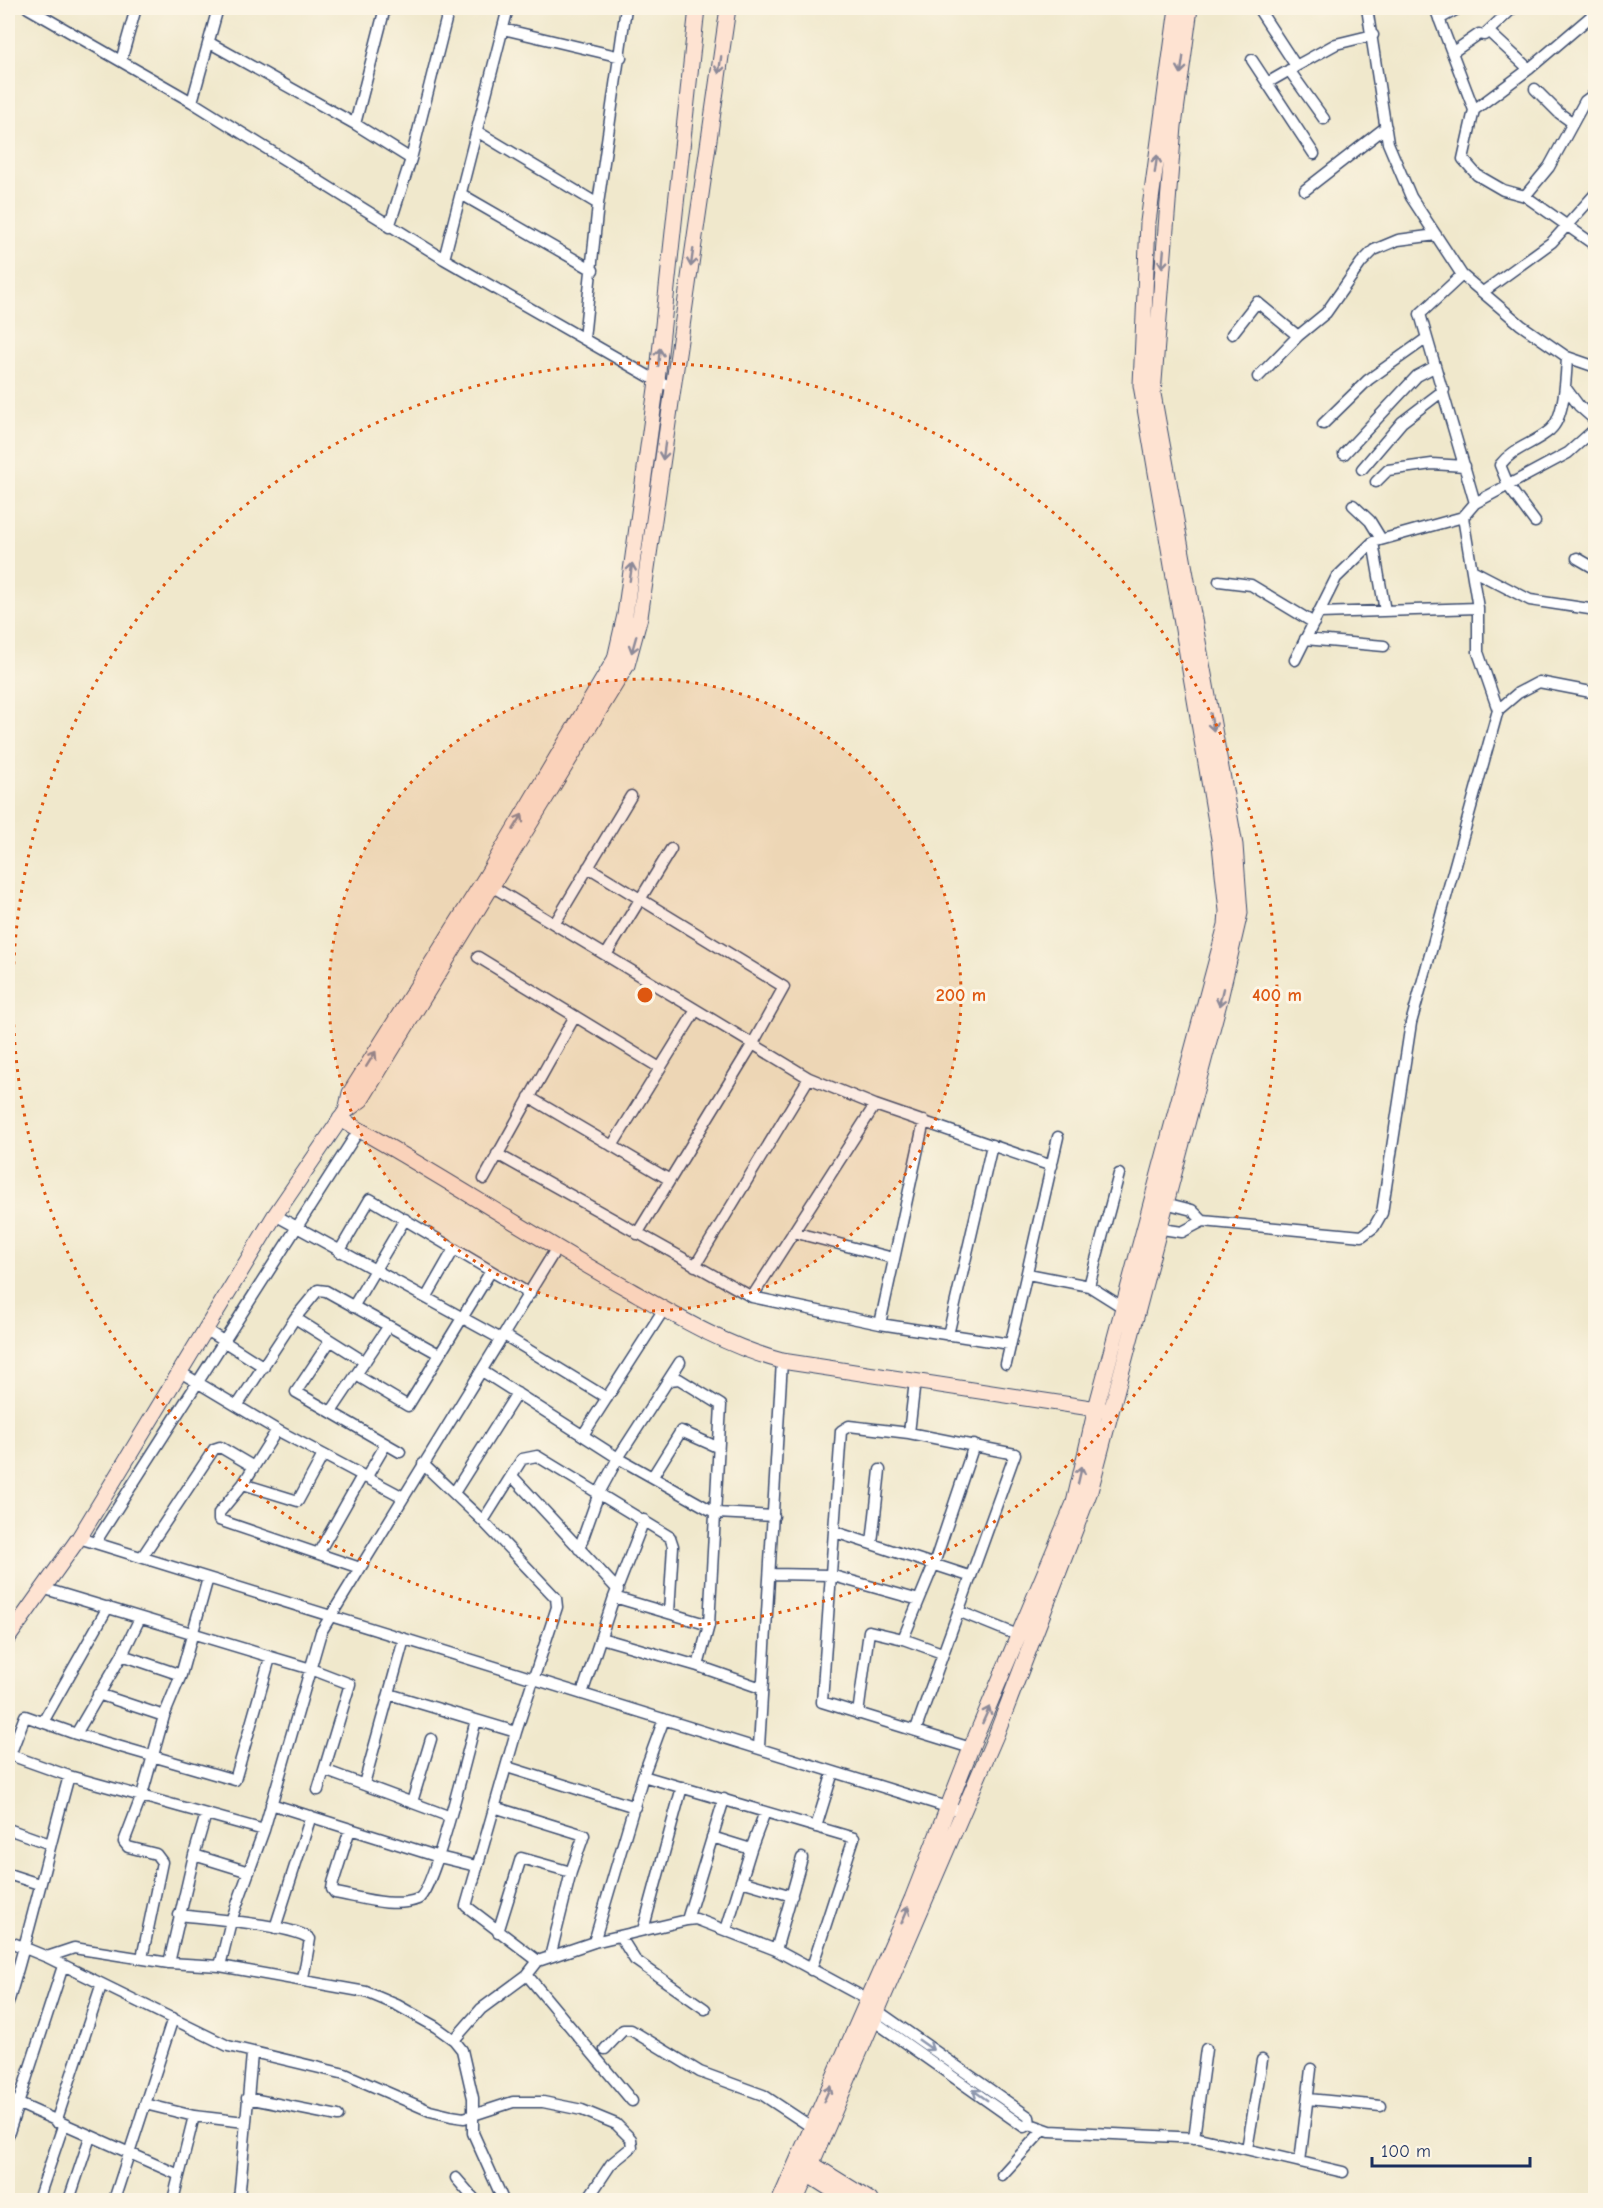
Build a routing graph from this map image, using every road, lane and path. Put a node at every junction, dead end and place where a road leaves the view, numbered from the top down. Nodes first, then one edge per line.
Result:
1 (28, 8) edge
2 (136, 8) edge
3 (218, 8) edge
4 (385, 8) edge
5 (449, 8) edge
6 (508, 8) edge
7 (626, 8) edge
8 (697, 8) edge
9 (728, 8) edge
10 (1177, 8) edge
11 (1190, 8) edge
12 (1258, 8) edge
13 (1367, 8) edge
14 (1435, 8) edge
15 (1459, 8) edge
16 (1514, 8) edge
17 (1595, 9) edge
18 (1439, 19) junction
19 (503, 29) junction
20 (1489, 32) junction
21 (1372, 35) junction
22 (210, 44) junction
23 (1453, 52) junction
24 (621, 57) junction
25 (1252, 60) dead end
26 (120, 61) junction
27 (1293, 68) junction
28 (1529, 69) junction
29 (1267, 83) junction
30 (1535, 88) dead end
31 (1596, 93) edge
32 (192, 102) junction
33 (1474, 110) junction
34 (1324, 119) dead end
35 (1573, 123) junction
36 (355, 124) junction
37 (1386, 127) junction
38 (478, 132) junction
39 (1314, 154) dead end
40 (411, 159) junction
41 (1305, 190) dead end
42 (461, 194) junction
43 (1596, 194) edge
44 (1524, 196) junction
45 (598, 204) junction
46 (1567, 224) junction
47 (389, 227) junction
48 (1436, 235) junction
49 (1596, 246) edge
50 (444, 260) junction
51 (593, 270) junction
52 (1462, 275) junction
53 (1482, 292) junction
54 (1232, 334) dead end
55 (1298, 336) junction
56 (1427, 338) junction
57 (584, 339) junction
58 (1568, 357) junction
59 (1596, 367) edge
60 (1434, 368) junction
61 (1258, 377) dead end
62 (657, 381) junction
63 (673, 387) junction
64 (1565, 387) junction
65 (1443, 390) junction
66 (1596, 421) edge
67 (1323, 424) dead end
68 (1596, 428) edge
69 (1344, 454) dead end
70 (1465, 466) junction
71 (1362, 469) dead end
72 (1376, 482) dead end
73 (1509, 487) junction
74 (1475, 503) junction
75 (1353, 506) dead end
76 (1463, 517) junction
77 (1535, 522) dead end
78 (1377, 540) junction
79 (1577, 558) dead end
80 (1596, 569) edge
81 (1472, 570) junction
82 (1219, 582) dead end
83 (1478, 608) junction
84 (1596, 610) edge
85 (1385, 611) junction
86 (1316, 618) junction
87 (1305, 639) junction
88 (1384, 646) dead end
89 (1295, 660) dead end
90 (1596, 693) edge
91 (1497, 710) junction
92 (631, 796) dead end
93 (671, 849) dead end
94 (588, 867) junction
95 (493, 887) junction
96 (641, 899) junction
97 (555, 923) junction
98 (606, 955) junction
99 (478, 957) dead end
100 (696, 1010) junction
101 (575, 1016) junction
102 (752, 1045) junction
103 (660, 1068) junction
104 (809, 1078) junction
105 (529, 1097) junction
106 (875, 1105) junction
107 (343, 1115) junction
108 (924, 1121) junction
109 (359, 1130) junction
110 (1058, 1137) dead end
111 (992, 1145) junction
112 (612, 1146) junction
113 (497, 1154) junction
114 (1052, 1166) junction
115 (1119, 1174) dead end
116 (484, 1179) dead end
117 (669, 1180) junction
118 (1159, 1201) junction
119 (275, 1215) junction
120 (405, 1220) junction
121 (1203, 1221) junction
122 (296, 1227) junction
123 (1151, 1228) junction
124 (793, 1232) junction
125 (637, 1234) junction
126 (556, 1249) junction
127 (454, 1250) junction
128 (339, 1252) junction
129 (893, 1258) junction
130 (696, 1266) junction
131 (374, 1271) junction
132 (491, 1271) junction
133 (1028, 1274) junction
134 (1089, 1286) junction
135 (530, 1294) junction
136 (752, 1297) junction
137 (426, 1298) junction
138 (353, 1307) junction
139 (1124, 1308) junction
140 (664, 1309) junction
141 (464, 1317) junction
142 (295, 1318) junction
143 (880, 1323) junction
144 (388, 1328) junction
145 (206, 1330) junction
146 (948, 1335) junction
147 (503, 1337) junction
148 (224, 1341) junction
149 (330, 1341) junction
150 (1010, 1344) junction
151 (439, 1354) junction
152 (783, 1361) junction
153 (365, 1362) junction
154 (680, 1362) dead end
155 (1006, 1364) dead end
156 (264, 1367) junction
157 (482, 1371) junction
158 (180, 1372) junction
159 (356, 1375) junction
160 (670, 1380) junction
161 (915, 1381) junction
162 (197, 1383) junction
163 (517, 1393) junction
164 (607, 1398) junction
165 (237, 1406) junction
166 (1103, 1409) junction
167 (331, 1412) junction
168 (277, 1430) junction
169 (909, 1433) junction
170 (583, 1435) junction
171 (386, 1444) junction
172 (974, 1445) junction
173 (717, 1447) junction
174 (400, 1452) dead end
175 (323, 1455) junction
176 (618, 1458) junction
177 (423, 1464) junction
178 (254, 1467) junction
179 (880, 1470) dead end
180 (512, 1476) junction
181 (653, 1476) junction
182 (364, 1477) junction
183 (243, 1484) junction
184 (454, 1493) junction
185 (599, 1493) junction
186 (403, 1497) junction
187 (716, 1513) junction
188 (774, 1516) junction
189 (644, 1520) junction
190 (483, 1521) junction
191 (835, 1532) junction
192 (79, 1538) junction
193 (95, 1543) junction
194 (872, 1543) junction
195 (579, 1549) junction
196 (320, 1552) junction
197 (142, 1557) junction
198 (934, 1563) junction
199 (360, 1568) junction
200 (771, 1574) junction
201 (830, 1575) junction
202 (969, 1576) junction
203 (208, 1578) junction
204 (42, 1588) junction
205 (616, 1593) junction
206 (919, 1600) junction
207 (108, 1607) junction
208 (958, 1611) junction
209 (669, 1613) junction
210 (330, 1615) junction
211 (140, 1618) junction
212 (709, 1625) junction
213 (194, 1633) junction
214 (1020, 1636) junction
215 (8, 1638) edge
216 (602, 1638) junction
217 (404, 1639) junction
218 (903, 1639) junction
219 (942, 1653) junction
220 (122, 1655) junction
221 (270, 1658) junction
222 (698, 1666) junction
223 (311, 1669) junction
224 (181, 1675) junction
225 (533, 1678) junction
226 (761, 1688) junction
227 (98, 1694) junction
228 (389, 1694) junction
229 (582, 1694) junction
230 (858, 1714) junction
231 (164, 1716) junction
232 (664, 1719) junction
233 (476, 1720) junction
234 (43, 1722) junction
235 (916, 1730) junction
236 (13, 1732) edge
237 (516, 1732) junction
238 (76, 1734) junction
239 (431, 1739) dead end
240 (759, 1747) junction
241 (971, 1748) junction
242 (152, 1756) junction
243 (507, 1767) junction
244 (324, 1770) junction
245 (833, 1772) junction
246 (69, 1776) junction
247 (643, 1776) junction
248 (364, 1784) junction
249 (682, 1787) junction
250 (318, 1790) dead end
251 (142, 1795) junction
252 (724, 1799) junction
253 (412, 1802) junction
254 (271, 1804) junction
255 (635, 1807) junction
256 (494, 1808) junction
257 (956, 1810) junction
258 (765, 1812) junction
259 (206, 1814) junction
260 (310, 1816) junction
261 (448, 1816) junction
262 (816, 1827) junction
263 (8, 1829) edge
264 (351, 1829) junction
265 (264, 1830) junction
266 (712, 1837) junction
267 (50, 1844) junction
268 (751, 1849) junction
269 (194, 1855) junction
270 (439, 1857) junction
271 (802, 1858) dead end
272 (476, 1866) junction
273 (249, 1872) junction
274 (571, 1872) junction
275 (8, 1874) edge
276 (741, 1881) junction
277 (39, 1884) junction
278 (792, 1896) junction
279 (179, 1915) junction
280 (687, 1920) junction
281 (231, 1921) junction
282 (275, 1928) junction
283 (643, 1930) junction
284 (726, 1930) junction
285 (498, 1932) junction
286 (620, 1936) junction
287 (8, 1941) edge
288 (594, 1942) junction
289 (25, 1948) junction
290 (776, 1950) junction
291 (47, 1957) junction
292 (550, 1957) junction
293 (142, 1958) junction
294 (538, 1961) junction
295 (169, 1962) junction
296 (63, 1966) junction
297 (220, 1966) junction
298 (811, 1970) junction
299 (527, 1975) junction
300 (303, 1979) junction
301 (102, 1986) junction
302 (8, 2003) edge
303 (705, 2009) dead end
304 (875, 2010) junction
305 (173, 2018) junction
306 (454, 2040) junction
307 (605, 2049) dead end
308 (1206, 2049) dead end
309 (252, 2054) junction
310 (1262, 2060) dead end
311 (1311, 2069) dead end
312 (248, 2098) junction
313 (1308, 2099) junction
314 (632, 2101) dead end
315 (13, 2102) edge
316 (145, 2104) junction
317 (1381, 2106) dead end
318 (473, 2115) junction
319 (194, 2116) junction
320 (338, 2116) dead end
321 (245, 2122) junction
322 (60, 2124) junction
323 (1043, 2130) junction
324 (818, 2131) junction
325 (8, 2135) edge
326 (90, 2137) junction
327 (1194, 2138) junction
328 (1247, 2149) junction
329 (129, 2153) junction
330 (1300, 2162) junction
331 (803, 2165) junction
332 (1343, 2172) dead end
333 (179, 2175) junction
334 (1002, 2175) dead end
335 (456, 2178) dead end
336 (38, 2200) edge
337 (69, 2200) edge
338 (114, 2200) edge
339 (173, 2200) edge
340 (239, 2200) edge
341 (475, 2200) edge
342 (502, 2200) edge
343 (587, 2200) edge
344 (780, 2200) edge
345 (796, 2200) edge
346 (849, 2200) edge
347 (870, 2200) edge

1 - 26 street
2 - 26 street
3 - 22 street
4 - 36 street
5 - 40 street
6 - 19 street
7 - 24 street
62 -> 8 street
9 -> 63 street
118 -> 10 street
11 -> 118 street
12 - 27 street
13 - 21 street
14 - 18 street
15 - 18 street
16 - 20 street
17 - 28 street
18 - 23 street
19 - 24 street
19 - 38 street
20 - 23 street
20 - 28 street
21 - 27 street
21 - 37 street
22 - 32 street
22 - 36 street
23 - 33 street
24 - 45 street
25 - 29 street
26 - 32 street
27 - 29 street
27 - 34 street
28 - 33 street
29 - 39 street
30 - 35 street
31 - 35 street
32 - 47 street
33 - 44 street
35 - 44 street
36 - 40 street
37 - 41 street
37 - 48 street
38 - 42 street
38 - 45 street
40 - 47 street
42 - 50 street
42 - 51 street
43 - 46 street
44 - 46 street
45 - 51 street
46 - 49 street
46 - 53 street
47 - 50 street
48 - 52 street
48 - 55 street
50 - 57 street
51 - 57 street
52 - 53 street
52 - 56 street
53 - 58 street
54 - 55 street
55 - 61 street
56 - 60 street
56 - 67 street
57 - 62 street
58 - 59 street
58 - 64 street
60 - 65 street
60 - 69 street
62 - 63 street
107 -> 62 street
63 -> 95 street
64 - 66 street
64 - 73 street
65 - 70 street
65 - 71 street
68 - 73 street
70 - 72 street
70 - 74 street
73 - 74 street
73 - 77 street
74 - 76 street
75 - 78 street
76 - 78 street
76 - 81 street
78 - 85 street
78 - 86 street
79 - 80 street
81 - 83 street
81 - 84 street
82 - 86 street
83 - 85 street
83 - 91 street
85 - 86 street
86 - 87 street
87 - 88 street
87 - 89 street
90 - 91 street
91 - 121 street
92 - 94 street
93 - 96 street
94 - 96 street
94 - 97 street
95 - 97 street
95 - 107 street
96 - 98 street
96 - 102 street
97 - 98 street
98 - 100 street
99 - 101 street
100 - 102 street
100 - 103 street
101 - 103 street
101 - 105 street
102 - 104 street
102 - 117 street
103 - 112 street
104 - 106 street
104 - 130 street
105 - 112 street
105 - 113 street
106 - 108 street
106 - 124 street
107 - 109 street
107 - 119 street
108 - 111 street
108 - 129 street
109 - 122 street
109 - 126 street
110 - 114 street
111 - 114 street
111 - 146 street
112 - 117 street
113 - 116 street
113 - 125 street
114 - 133 street
115 - 134 street
117 - 125 street
118 - 121 street
118 - 123 street
119 - 122 street
119 - 145 street
120 - 127 street
120 - 128 street
120 - 131 street
121 - 123 street
122 - 128 street
122 - 148 street
123 - 139 street
123 - 166 street
124 - 129 street
124 - 136 street
125 - 130 street
126 - 135 street
126 - 140 street
127 - 132 street
127 - 137 street
128 - 131 street
129 - 143 street
130 - 136 street
131 - 137 street
131 - 138 street
132 - 135 street
132 - 141 street
133 - 134 street
133 - 150 street
134 - 139 street
135 - 147 street
136 - 143 street
137 - 141 street
138 - 142 street
138 - 144 street
139 - 166 street
140 - 152 street
140 - 164 street
141 - 147 street
141 - 151 street
142 - 149 street
142 - 156 street
143 - 146 street
144 - 151 street
144 - 153 street
145 - 148 street
145 - 158 street
146 - 150 street
147 - 157 street
147 - 164 street
148 - 156 street
148 - 162 street
149 - 153 street
149 - 167 street
150 - 155 street
151 - 159 street
152 - 161 street
152 - 188 street
153 - 159 street
154 - 160 street
156 - 165 street
157 - 163 street
157 - 177 street
158 - 162 street
158 - 192 street
159 - 167 street
160 - 173 street
160 - 176 street
161 - 166 street
161 - 169 street
162 - 165 street
162 - 193 street
163 - 170 street
163 - 184 street
164 - 170 street
165 - 168 street
214 -> 166 street
166 - 257 street
167 - 171 street
168 - 175 street
168 - 178 street
169 - 172 street
169 - 191 street
170 - 176 street
171 - 174 street
171 - 182 street
172 - 198 street
172 - 202 street
173 - 181 street
173 - 187 street
175 - 182 street
175 - 183 street
176 - 181 street
176 - 185 street
177 - 184 street
177 - 186 street
178 - 183 street
178 - 197 street
179 - 194 street
180 - 185 street
180 - 190 street
180 - 195 street
181 - 187 street
182 - 186 street
182 - 196 street
183 - 196 street
184 - 190 street
185 - 189 street
185 - 195 street
186 - 199 street
187 - 188 street
187 - 212 street
188 - 200 street
189 - 205 street
189 - 209 street
190 - 225 street
191 - 194 street
191 - 201 street
192 - 193 street
192 - 204 street
193 - 197 street
194 - 198 street
195 - 205 street
196 - 199 street
197 - 203 street
198 - 202 street
198 - 206 street
199 - 210 street
200 - 201 street
200 - 226 street
201 - 206 street
201 - 230 street
202 - 208 street
203 - 210 street
203 - 213 street
204 - 207 street
204 - 215 street
205 - 209 street
205 - 216 street
206 - 218 street
207 - 211 street
207 - 234 street
208 - 214 street
208 - 219 street
209 - 212 street
210 - 217 street
210 - 223 street
211 - 213 street
211 - 220 street
212 - 222 street
213 - 221 street
213 - 224 street
241 -> 214 street
216 - 222 street
216 - 229 street
217 - 225 street
217 - 228 street
218 - 219 street
218 - 230 street
219 - 235 street
220 - 224 street
220 - 227 street
221 - 223 street
221 - 242 street
222 - 226 street
223 - 244 street
223 - 254 street
224 - 231 street
225 - 229 street
225 - 237 street
226 - 240 street
227 - 231 street
227 - 238 street
228 - 233 street
228 - 248 street
229 - 232 street
230 - 235 street
231 - 242 street
232 - 240 street
232 - 247 street
233 - 237 street
233 - 261 street
234 - 236 street
234 - 238 street
235 - 241 street
236 - 246 street
237 - 243 street
238 - 242 street
239 - 253 street
240 - 245 street
241 - 257 street
242 - 251 street
243 - 255 street
243 - 256 street
244 - 248 street
244 - 250 street
245 - 257 street
245 - 262 street
246 - 251 street
246 - 267 street
247 - 249 street
247 - 255 street
248 - 253 street
249 - 252 street
249 - 283 street
251 - 259 street
251 - 293 street
252 - 258 street
252 - 266 street
253 - 261 street
254 - 260 street
254 - 265 street
255 - 288 street
256 - 272 street
256 - 274 street
257 - 304 street
258 - 262 street
258 - 268 street
259 - 265 street
259 - 269 street
260 - 264 street
260 - 282 street
261 - 270 street
262 - 298 street
263 - 267 street
264 - 270 street
264 - 270 street
265 - 273 street
266 - 268 street
266 - 280 street
267 - 277 street
268 - 276 street
269 - 273 street
269 - 279 street
270 - 272 street
271 - 278 street
272 - 285 street
273 - 281 street
274 - 285 street
274 - 292 street
275 - 277 street
276 - 278 street
276 - 284 street
277 - 289 street
278 - 290 street
279 - 281 street
279 - 295 street
280 - 283 street
280 - 284 street
281 - 282 street
281 - 297 street
282 - 300 street
283 - 286 street
284 - 290 street
285 - 294 street
286 - 288 street
286 - 303 street
287 - 289 street
288 - 292 street
289 - 291 street
289 - 302 street
290 - 298 street
291 - 293 street
291 - 296 street
292 - 294 street
293 - 295 street
294 - 299 street
295 - 297 street
296 - 301 street
296 - 315 street
297 - 300 street
298 - 304 street
299 - 306 street
299 - 314 street
300 - 306 street
301 - 305 street
301 - 322 street
304 - 323 street
304 - 324 street
305 - 309 street
305 - 316 street
306 - 318 street
307 - 324 street
308 - 327 street
309 - 312 street
309 - 318 street
310 - 328 street
311 - 313 street
312 - 320 street
312 - 321 street
313 - 317 street
313 - 330 street
315 - 322 street
315 - 325 street
316 - 319 street
316 - 329 street
318 - 342 street
318 - 343 street
319 - 321 street
319 - 333 street
321 - 340 street
322 - 326 street
322 - 336 street
323 - 327 street
323 - 334 street
324 - 331 street
326 - 329 street
326 - 337 street
327 - 328 street
328 - 330 street
329 - 333 street
329 - 338 street
330 - 332 street
331 - 344 street
331 - 345 street
331 - 346 street
331 - 347 street
333 - 339 street
335 - 341 street

